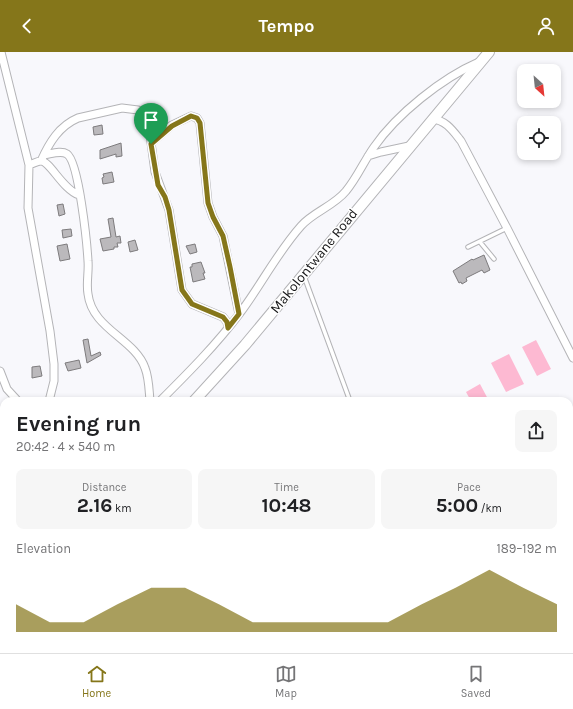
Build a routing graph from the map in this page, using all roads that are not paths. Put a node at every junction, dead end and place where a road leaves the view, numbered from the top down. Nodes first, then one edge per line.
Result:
1 (1, 52) edge
2 (489, 52) edge
3 (481, 62) junction
4 (432, 119) junction
5 (151, 144) junction
6 (409, 146) junction
7 (368, 156) junction
8 (42, 158) junction
9 (29, 165) junction
10 (79, 195) junction
11 (507, 228) junction
12 (480, 242) junction
13 (468, 247) dead end
14 (494, 259) dead end
15 (303, 274) junction
16 (239, 314) junction
17 (228, 328) junction
18 (573, 358) edge
19 (0, 371) edge
20 (0, 391) edge
21 (9, 393) junction
22 (14, 397) edge
23 (50, 397) edge
24 (149, 397) edge
25 (164, 397) edge
26 (198, 397) edge
27 (349, 397) edge

1 - 9 street
2 - 3 main road, Makolontwane Road
3 - 4 main road, Makolontwane Road
3 - 7 street
4 - 6 main road, Makolontwane Road
4 - 11 street
5 - 8 street
5 - 16 street
5 - 17 street
6 - 7 street
6 - 15 main road, Makolontwane Road
7 - 16 street
8 - 9 street
8 - 10 street
8 - 10 street
9 - 23 street
10 - 24 street
11 - 12 lane
11 - 18 street
12 - 13 lane
12 - 14 lane
15 - 26 main road, Makolontwane Road
15 - 27 lane
16 - 17 street
17 - 25 street
19 - 21 street
20 - 21 street
21 - 22 street

